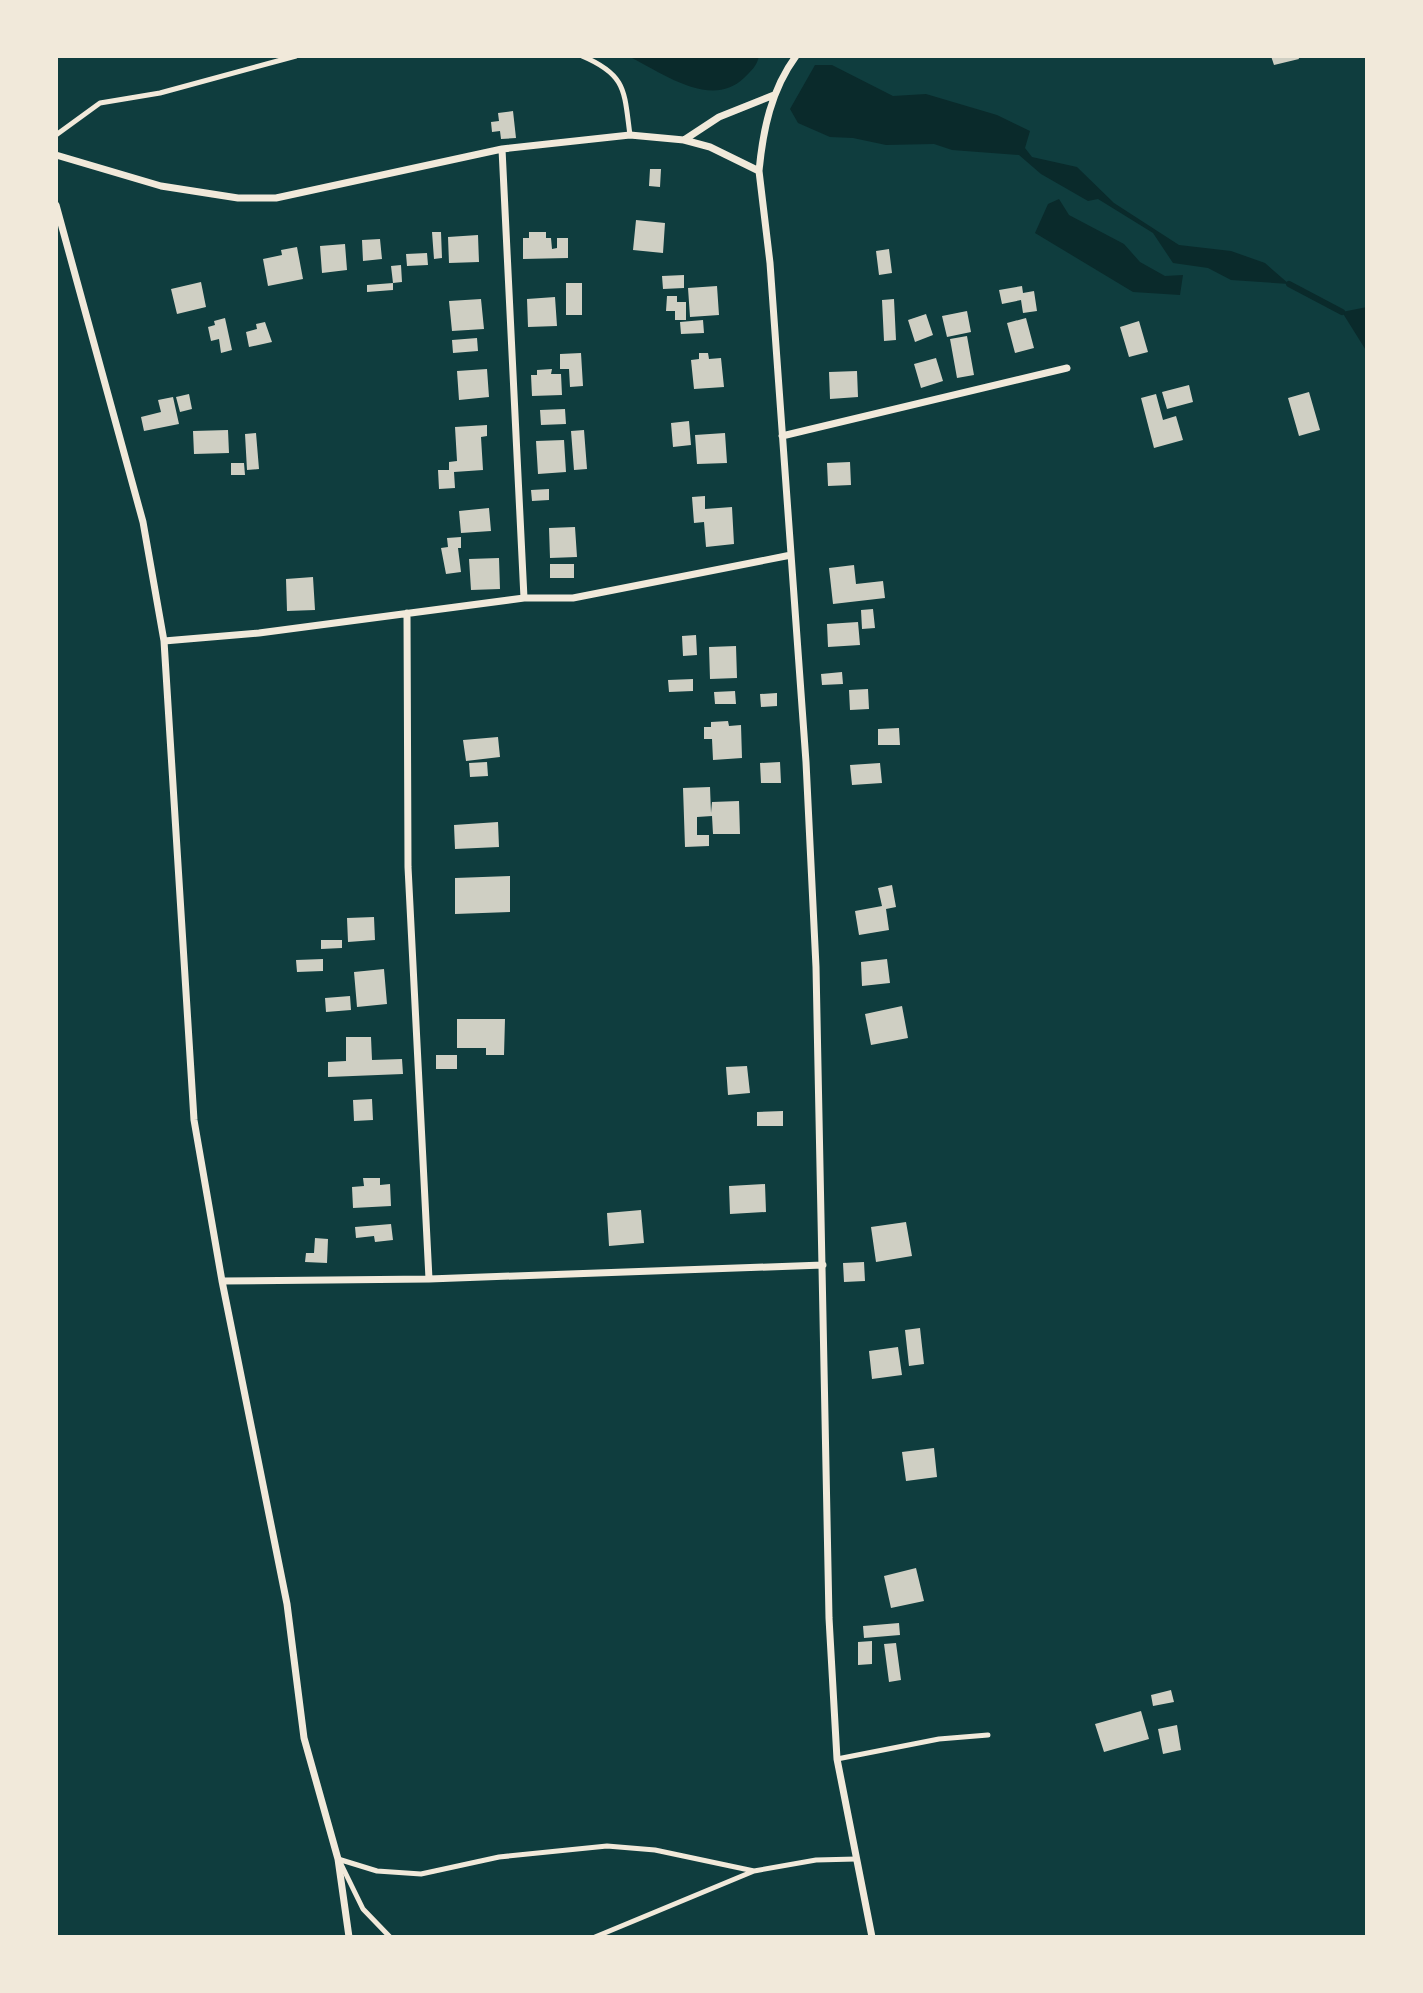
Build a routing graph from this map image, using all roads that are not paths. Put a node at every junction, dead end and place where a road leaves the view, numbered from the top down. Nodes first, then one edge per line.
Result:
1 (296, 56) edge
2 (582, 56) edge
3 (796, 56) edge
4 (774, 95) junction
5 (56, 135) edge
6 (630, 135) junction
7 (684, 140) junction
8 (502, 149) junction
9 (56, 155) edge
10 (759, 172) junction
11 (56, 205) edge
12 (1067, 368) dead end
13 (782, 436) junction
14 (791, 555) junction
15 (524, 598) junction
16 (407, 613) junction
17 (163, 641) junction
18 (823, 1265) junction
19 (429, 1279) junction
20 (222, 1281) junction
21 (988, 1735) dead end
22 (837, 1759) junction
23 (338, 1859) junction
24 (856, 1859) junction
25 (754, 1871) junction
26 (349, 1937) edge
27 (390, 1937) edge
28 (595, 1937) edge
29 (872, 1937) edge

1 - 5 lane
2 - 6 lane
3 - 4 street
4 - 7 street
4 - 10 street
6 - 7 street
6 - 8 street
7 - 10 street
8 - 9 street
8 - 15 street
10 - 13 street
11 - 17 street
12 - 13 street
13 - 14 street
14 - 15 street
14 - 18 street
15 - 16 street
16 - 17 street
16 - 19 street
17 - 20 street
18 - 19 street
18 - 22 street
19 - 20 street
20 - 23 street
21 - 22 lane
22 - 24 street
23 - 25 lane
23 - 26 street
23 - 27 lane
24 - 25 lane
24 - 29 street
25 - 28 lane

